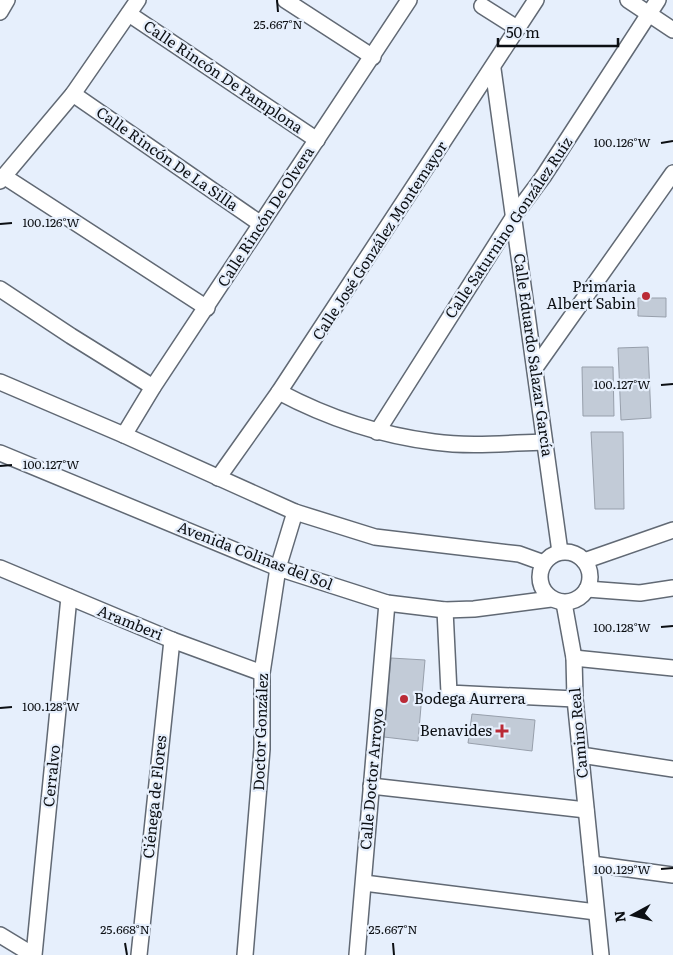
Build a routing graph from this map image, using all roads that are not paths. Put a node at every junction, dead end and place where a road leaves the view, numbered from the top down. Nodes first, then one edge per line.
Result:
1 (7, 0) edge
2 (138, 0) edge
3 (285, 0) edge
4 (409, 0) edge
5 (536, 0) edge
6 (628, 0) edge
7 (658, 0) edge
8 (482, 6) dead end
9 (0, 12) edge
10 (129, 14) junction
11 (649, 15) junction
12 (517, 28) junction
13 (673, 30) edge
14 (373, 57) junction
15 (493, 69) junction
16 (73, 94) junction
17 (316, 140) junction
18 (673, 173) edge
19 (2, 179) edge
20 (514, 216) junction
21 (262, 224) junction
22 (0, 289) edge
23 (207, 308) junction
24 (535, 368) junction
25 (0, 382) edge
26 (153, 387) junction
27 (279, 392) junction
28 (377, 432) junction
29 (124, 434) junction
30 (544, 442) junction
31 (0, 453) edge
32 (218, 478) junction
33 (295, 512) junction
34 (673, 530) edge
35 (560, 552) junction
36 (584, 561) junction
37 (544, 563) junction
38 (0, 568) edge
39 (278, 568) junction
40 (673, 588) edge
41 (587, 589) junction
42 (70, 597) junction
43 (558, 601) junction
44 (387, 603) junction
45 (445, 610) junction
46 (172, 640) junction
47 (574, 658) junction
48 (673, 668) edge
49 (262, 673) junction
50 (575, 699) junction
51 (581, 755) junction
52 (673, 768) edge
53 (371, 786) junction
54 (586, 810) junction
55 (592, 864) junction
56 (673, 874) edge
57 (364, 883) junction
58 (596, 912) junction
59 (0, 935) edge
60 (34, 955) edge
61 (139, 955) edge
62 (245, 955) edge
63 (357, 955) edge
64 (601, 955) edge

1 - 9 street
2 - 10 street
3 - 14 street
4 - 14 street, Calle Rincón De Olvera
5 - 12 street, Calle José González Montemayor
6 - 11 street
7 - 11 street, Calle Saturnino González Ruíz
8 - 12 street
10 - 16 street
10 - 17 street, Calle Rincón De Pamplona
11 - 13 street
11 - 20 street, Calle Saturnino González Ruíz
12 - 15 street, Calle José González Montemayor
14 - 17 street, Calle Rincón De Olvera
15 - 20 street, Calle Eduardo Salazar García
15 - 27 street, Calle José González Montemayor
16 - 19 street
16 - 21 street, Calle Rincón De La Silla
17 - 21 street, Calle Rincón De Olvera
18 - 24 street
19 - 23 street
20 - 24 street, Calle Eduardo Salazar García
20 - 28 street, Calle Saturnino González Ruíz
21 - 23 street, Calle Rincón De Olvera
22 - 26 street
23 - 26 street, Calle Rincón De Olvera
24 - 30 street, Calle Eduardo Salazar García
25 - 29 street
26 - 29 street, Calle Rincón De Olvera
27 - 28 street
27 - 32 street, Calle José González Montemayor
28 - 30 street
29 - 32 street
30 - 35 street, Calle Eduardo Salazar García
31 - 39 street, Avenida Colinas del Sol
32 - 33 street
33 - 37 street
33 - 39 street, Doctor González
34 - 36 street
35 - 36 street
35 - 37 street
36 - 41 street
37 - 43 street
38 - 42 street, Aramberi
39 - 44 street, Avenida Colinas del Sol
39 - 49 street, Doctor González
40 - 41 street
41 - 43 street
42 - 46 street, Aramberi
42 - 60 street, Cerralvo
43 - 45 street, Avenida Colinas del Sol
43 - 47 street, Camino Real
44 - 45 street, Avenida Colinas del Sol
44 - 53 street, Calle Doctor Arroyo
45 - 50 street
46 - 49 street, Aramberi
46 - 61 street, Ciénega de Flores
47 - 48 street
47 - 50 street, Camino Real
49 - 62 street, Doctor González
50 - 51 street, Camino Real
51 - 52 street
51 - 54 street, Camino Real
53 - 54 street
53 - 57 street, Calle Doctor Arroyo
54 - 55 street, Camino Real
55 - 56 street
55 - 58 street, Camino Real
57 - 58 street
57 - 63 street, Calle Doctor Arroyo
58 - 64 street, Camino Real
59 - 60 street

